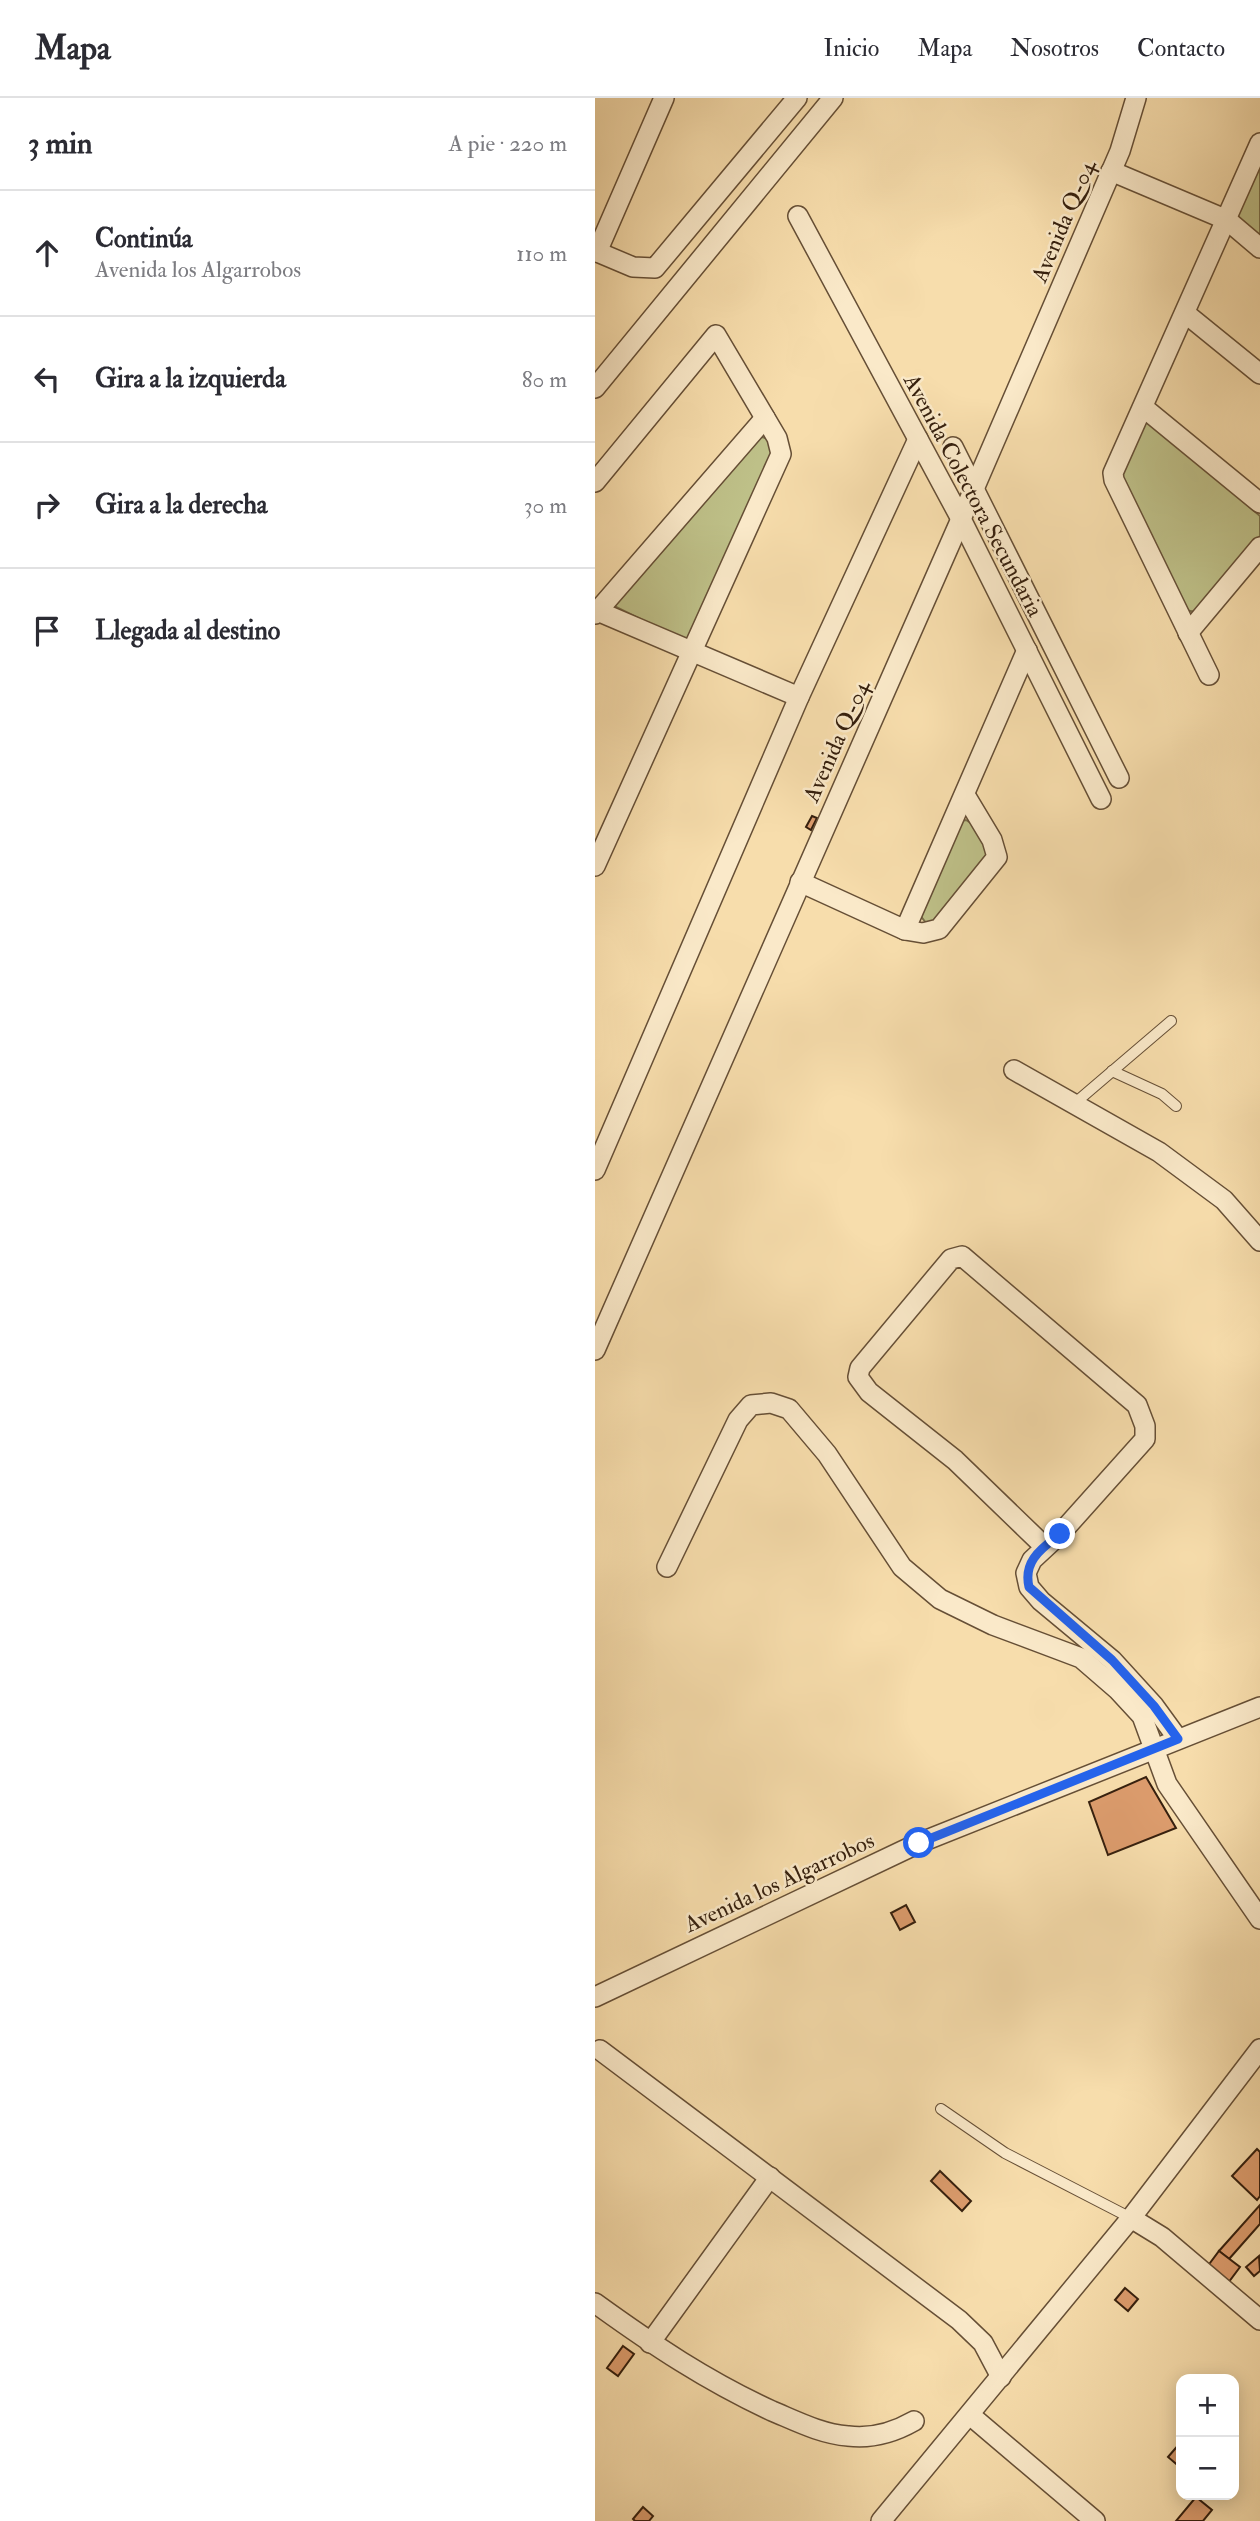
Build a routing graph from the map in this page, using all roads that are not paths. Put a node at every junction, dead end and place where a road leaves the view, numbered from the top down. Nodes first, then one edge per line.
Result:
1 (664, 98) edge
2 (797, 98) edge
3 (833, 98) edge
4 (1136, 98) edge
5 (1260, 143) edge
6 (1111, 171) junction
7 (798, 216) dead end
8 (1227, 220) junction
9 (1260, 248) edge
10 (596, 251) edge
11 (1185, 313) junction
12 (1260, 374) edge
13 (595, 388) edge
14 (1143, 407) junction
15 (765, 418) junction
16 (918, 439) junction
17 (953, 447) dead end
18 (595, 482) edge
19 (975, 487) junction
20 (1260, 503) edge
21 (961, 519) junction
22 (1260, 547) edge
23 (595, 612) edge
24 (1188, 633) junction
25 (1027, 650) junction
26 (691, 651) junction
27 (1209, 675) dead end
28 (799, 697) junction
29 (1119, 778) dead end
30 (965, 795) junction
31 (1101, 799) dead end
32 (595, 866) edge
33 (800, 882) junction
34 (905, 930) junction
35 (1171, 1021) dead end
36 (1014, 1070) dead end
37 (1112, 1071) junction
38 (1075, 1103) junction
39 (1176, 1106) dead end
40 (595, 1170) edge
41 (1260, 1241) edge
42 (595, 1350) edge
43 (1044, 1546) junction
44 (667, 1567) dead end
45 (1260, 1707) edge
46 (1178, 1739) junction
47 (1154, 1748) junction
48 (1260, 1919) edge
49 (595, 1997) edge
50 (1260, 2049) edge
51 (600, 2050) dead end
52 (941, 2109) dead end
53 (770, 2177) junction
54 (1131, 2218) junction
55 (595, 2303) edge
56 (1260, 2320) edge
57 (650, 2343) junction
58 (1001, 2377) junction
59 (970, 2416) junction
60 (914, 2421) dead end
61 (881, 2521) edge
62 (1095, 2521) edge

1 - 10 street
2 - 10 street
3 - 13 street
4 - 6 street, Avenida Q-04
5 - 8 street
6 - 8 street
6 - 19 street, Avenida Q-04
7 - 16 street, Avenida Colectora Secundaria
8 - 9 street
8 - 11 street
11 - 12 street
11 - 14 street
14 - 20 street
14 - 24 street
15 - 18 street
15 - 23 street
15 - 26 street
16 - 21 street, Avenida Colectora Secundaria
16 - 28 street
17 - 19 street, Avenida Colectora Secundaria
19 - 21 street, Avenida Q-04
19 - 29 street, Avenida Colectora Secundaria
21 - 25 street, Avenida Colectora Secundaria
21 - 33 street, Avenida Q-04
22 - 24 street
23 - 26 street
24 - 27 street
25 - 30 street
25 - 31 street, Avenida Colectora Secundaria
26 - 28 street
26 - 32 street
28 - 40 street
30 - 34 street
30 - 34 street
33 - 34 street
33 - 42 street, Avenida Q-04
35 - 37 lane
36 - 38 street
37 - 38 lane
37 - 39 lane
38 - 41 street
43 - 43 street
43 - 46 street
44 - 47 street
45 - 46 street, Avenida los Algarrobos
46 - 47 street, Avenida los Algarrobos
47 - 48 street
47 - 49 street, Avenida los Algarrobos
50 - 54 street
51 - 53 street
52 - 54 lane
53 - 57 street
53 - 58 street
54 - 56 street
54 - 58 street
55 - 57 street
57 - 60 street
58 - 59 street
59 - 61 street
59 - 62 street

